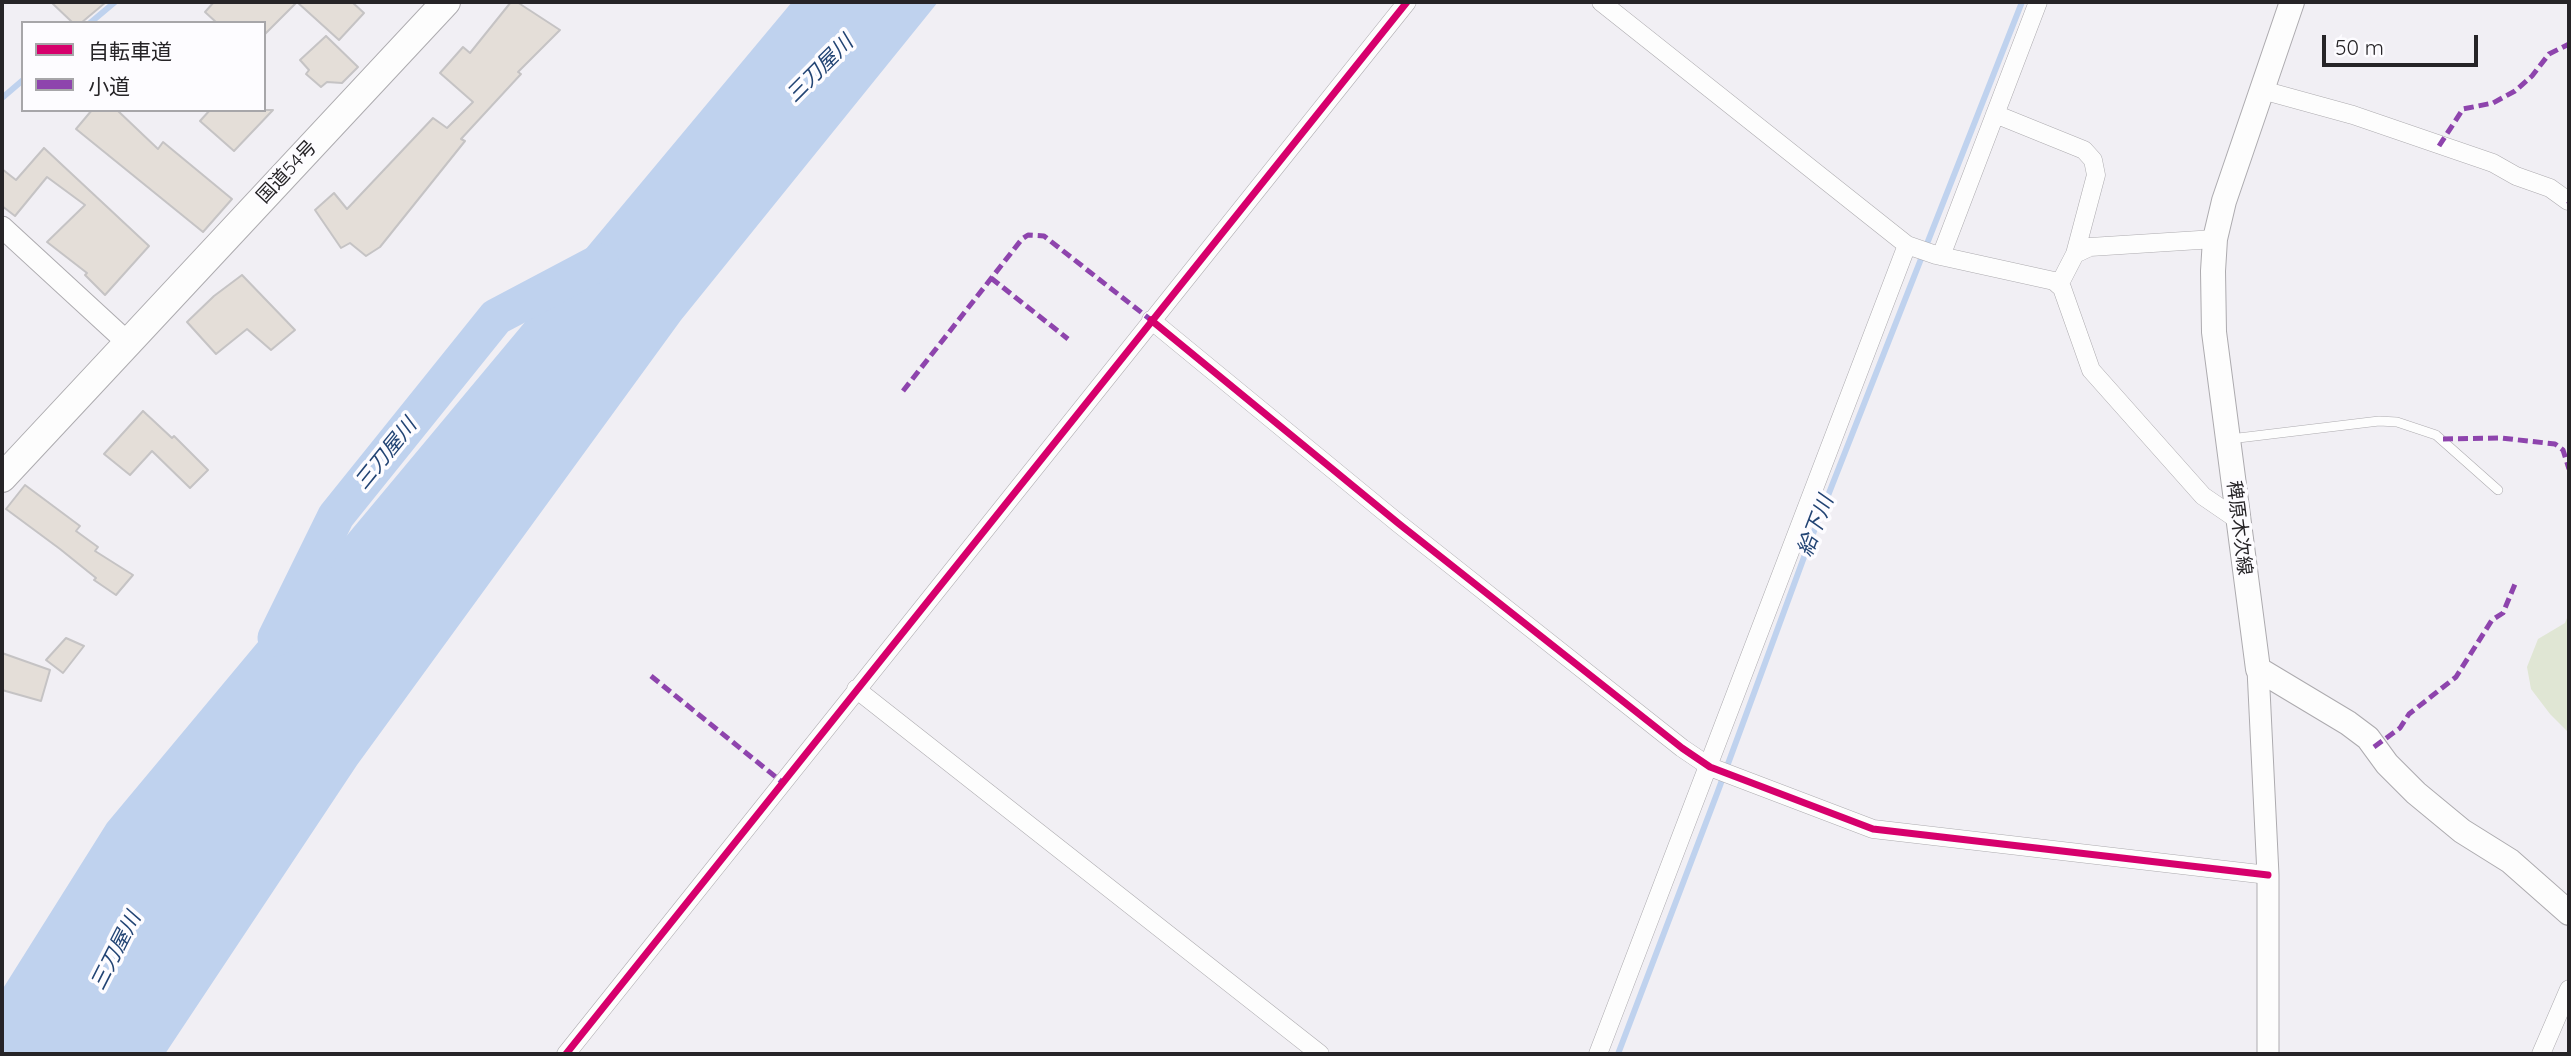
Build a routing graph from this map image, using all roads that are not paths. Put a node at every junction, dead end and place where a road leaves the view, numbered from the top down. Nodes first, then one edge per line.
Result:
1 (446, 2) edge
2 (1407, 2) edge
3 (1601, 2) edge
4 (2038, 2) edge
5 (2292, 2) edge
6 (2262, 90) junction
7 (1995, 114) junction
8 (2568, 201) edge
9 (2, 227) edge
10 (2215, 239) junction
11 (1912, 247) junction
12 (2075, 254) junction
13 (1939, 256) junction
14 (2059, 285) junction
15 (1150, 320) junction
16 (127, 342) junction
17 (2228, 439) junction
18 (2, 449) edge
19 (2, 478) edge
20 (2498, 489) dead end
21 (2238, 520) junction
22 (2258, 669) junction
23 (856, 689) junction
24 (1720, 771) junction
25 (2268, 875) junction
26 (2569, 913) edge
27 (2569, 989) edge
28 (566, 1054) edge
29 (1320, 1054) edge
30 (1598, 1054) edge
31 (2268, 1054) edge
32 (2541, 1054) edge

1 - 16 highway, 国道54号
2 - 15 street
3 - 11 street
4 - 7 street
5 - 6 main road, 稗原木次線
6 - 8 street
6 - 10 main road, 稗原木次線
7 - 12 street
7 - 13 street
9 - 16 street
10 - 12 street
10 - 17 main road, 稗原木次線
11 - 13 street
11 - 24 street
12 - 14 street
13 - 14 street
14 - 21 street
15 - 23 street
15 - 24 street
16 - 18 highway, 国道54号
16 - 19 highway, 国道54号
17 - 20 lane
17 - 21 main road, 稗原木次線
21 - 22 main road, 稗原木次線
22 - 25 street
22 - 26 main road
23 - 28 street
23 - 29 street
24 - 25 street
24 - 30 street
25 - 31 street
27 - 32 street

